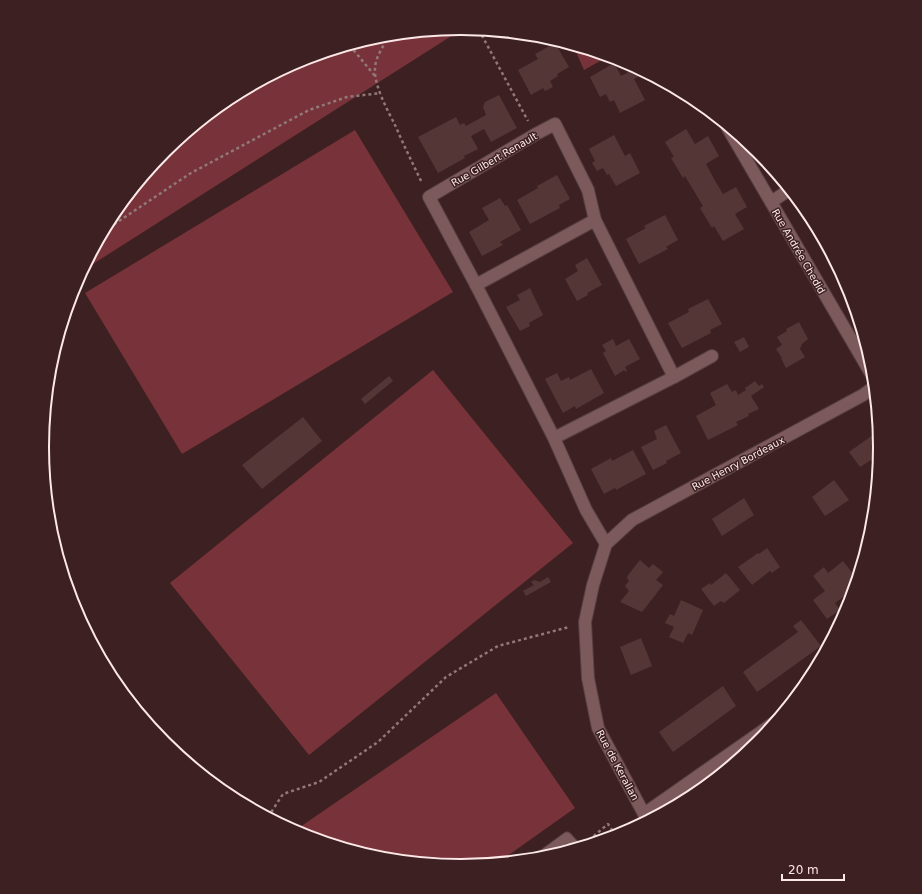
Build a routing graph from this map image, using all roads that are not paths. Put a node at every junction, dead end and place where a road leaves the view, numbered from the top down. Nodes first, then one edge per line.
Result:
1 (733, 137) edge
2 (785, 193) edge
3 (771, 202) junction
4 (595, 220) junction
5 (476, 285) junction
6 (712, 356) dead end
7 (864, 361) edge
8 (674, 377) junction
9 (869, 391) edge
10 (554, 438) junction
11 (606, 544) junction
12 (749, 741) edge
13 (649, 814) edge
14 (646, 816) edge
15 (573, 843) edge
16 (550, 849) edge

1 - 3 street, Rue Andrée Chedid
2 - 3 street
3 - 7 street, Rue Andrée Chedid
4 - 5 street
4 - 5 street, Rue Gilbert Renault
4 - 8 street, Rue Gilbert Renault
5 - 10 street
6 - 8 street
8 - 10 street
9 - 11 street, Rue Henry Bordeaux
10 - 11 street
11 - 14 street, Rue de Kerallan
12 - 13 street
15 - 16 lane

